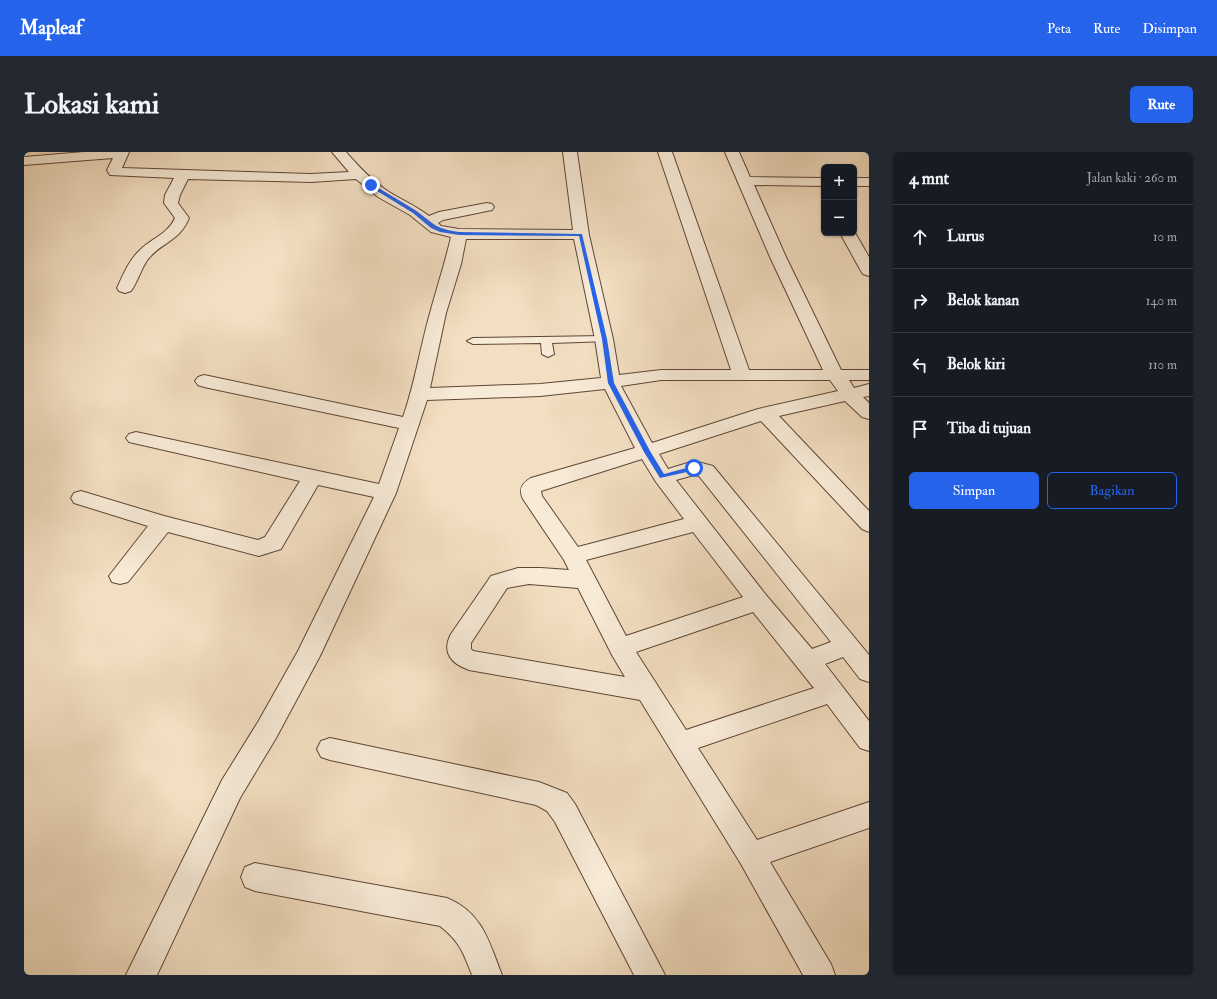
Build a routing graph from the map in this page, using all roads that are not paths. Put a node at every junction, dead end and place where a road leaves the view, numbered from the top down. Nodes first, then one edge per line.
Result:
1 (121, 152) edge
2 (339, 152) edge
3 (570, 152) edge
4 (665, 152) edge
5 (732, 152) edge
6 (54, 155) edge
7 (24, 161) edge
8 (183, 174) junction
9 (359, 175) junction
10 (746, 181) junction
11 (857, 182) edge
12 (869, 182) edge
13 (821, 183) edge
14 (486, 207) dead end
15 (428, 222) junction
16 (459, 234) junction
17 (581, 235) junction
18 (850, 236) edge
19 (869, 271) edge
20 (125, 288) dead end
21 (604, 339) junction
22 (546, 340) junction
23 (473, 341) dead end
24 (548, 354) dead end
25 (836, 375) junction
26 (869, 375) edge
27 (742, 376) junction
28 (204, 381) dead end
29 (611, 383) junction
30 (869, 390) edge
31 (420, 394) junction
32 (850, 395) junction
33 (765, 413) junction
34 (869, 413) edge
35 (410, 424) junction
36 (136, 438) dead end
37 (647, 452) junction
38 (663, 477) junction
39 (313, 478) junction
40 (386, 493) junction
41 (81, 498) dead end
42 (163, 523) junction
43 (697, 523) junction
44 (869, 524) edge
45 (573, 556) junction
46 (120, 576) dead end
47 (586, 580) junction
48 (758, 601) junction
49 (847, 645) junction
50 (620, 648) junction
51 (808, 661) junction
52 (869, 672) edge
53 (646, 691) junction
54 (832, 692) junction
55 (869, 740) edge
56 (681, 743) junction
57 (330, 749) dead end
58 (869, 815) edge
59 (751, 855) junction
60 (255, 877) dead end
61 (142, 975) edge
62 (487, 975) edge
63 (650, 975) edge
64 (820, 975) edge

1 - 6 street
1 - 8 street
2 - 9 street
3 - 17 street
4 - 27 street
5 - 10 street
6 - 7 street
8 - 9 street
8 - 20 street
9 - 15 street
10 - 13 street
10 - 25 street
11 - 12 street
14 - 15 street
15 - 16 street
16 - 17 street
16 - 31 street
17 - 21 street
18 - 19 street
21 - 22 lane
21 - 29 street
22 - 23 lane
22 - 24 lane
25 - 26 street
25 - 27 street
25 - 32 street
27 - 29 street
28 - 35 street
29 - 31 street
29 - 37 street
30 - 32 street
31 - 35 street
32 - 33 street
32 - 34 street
33 - 37 street
33 - 44 street
35 - 40 street
36 - 39 street
37 - 38 street
37 - 45 street
38 - 43 street
38 - 49 street
39 - 40 street
39 - 42 street
40 - 61 street
41 - 42 street
42 - 46 street
43 - 45 street
43 - 48 street
45 - 47 street
47 - 50 street
47 - 53 street
48 - 50 street
48 - 51 street
49 - 51 street
49 - 52 street
50 - 53 street
51 - 54 street
53 - 56 street
54 - 55 street
54 - 56 street
56 - 59 street
57 - 63 street
58 - 59 street
59 - 64 street
60 - 62 street

